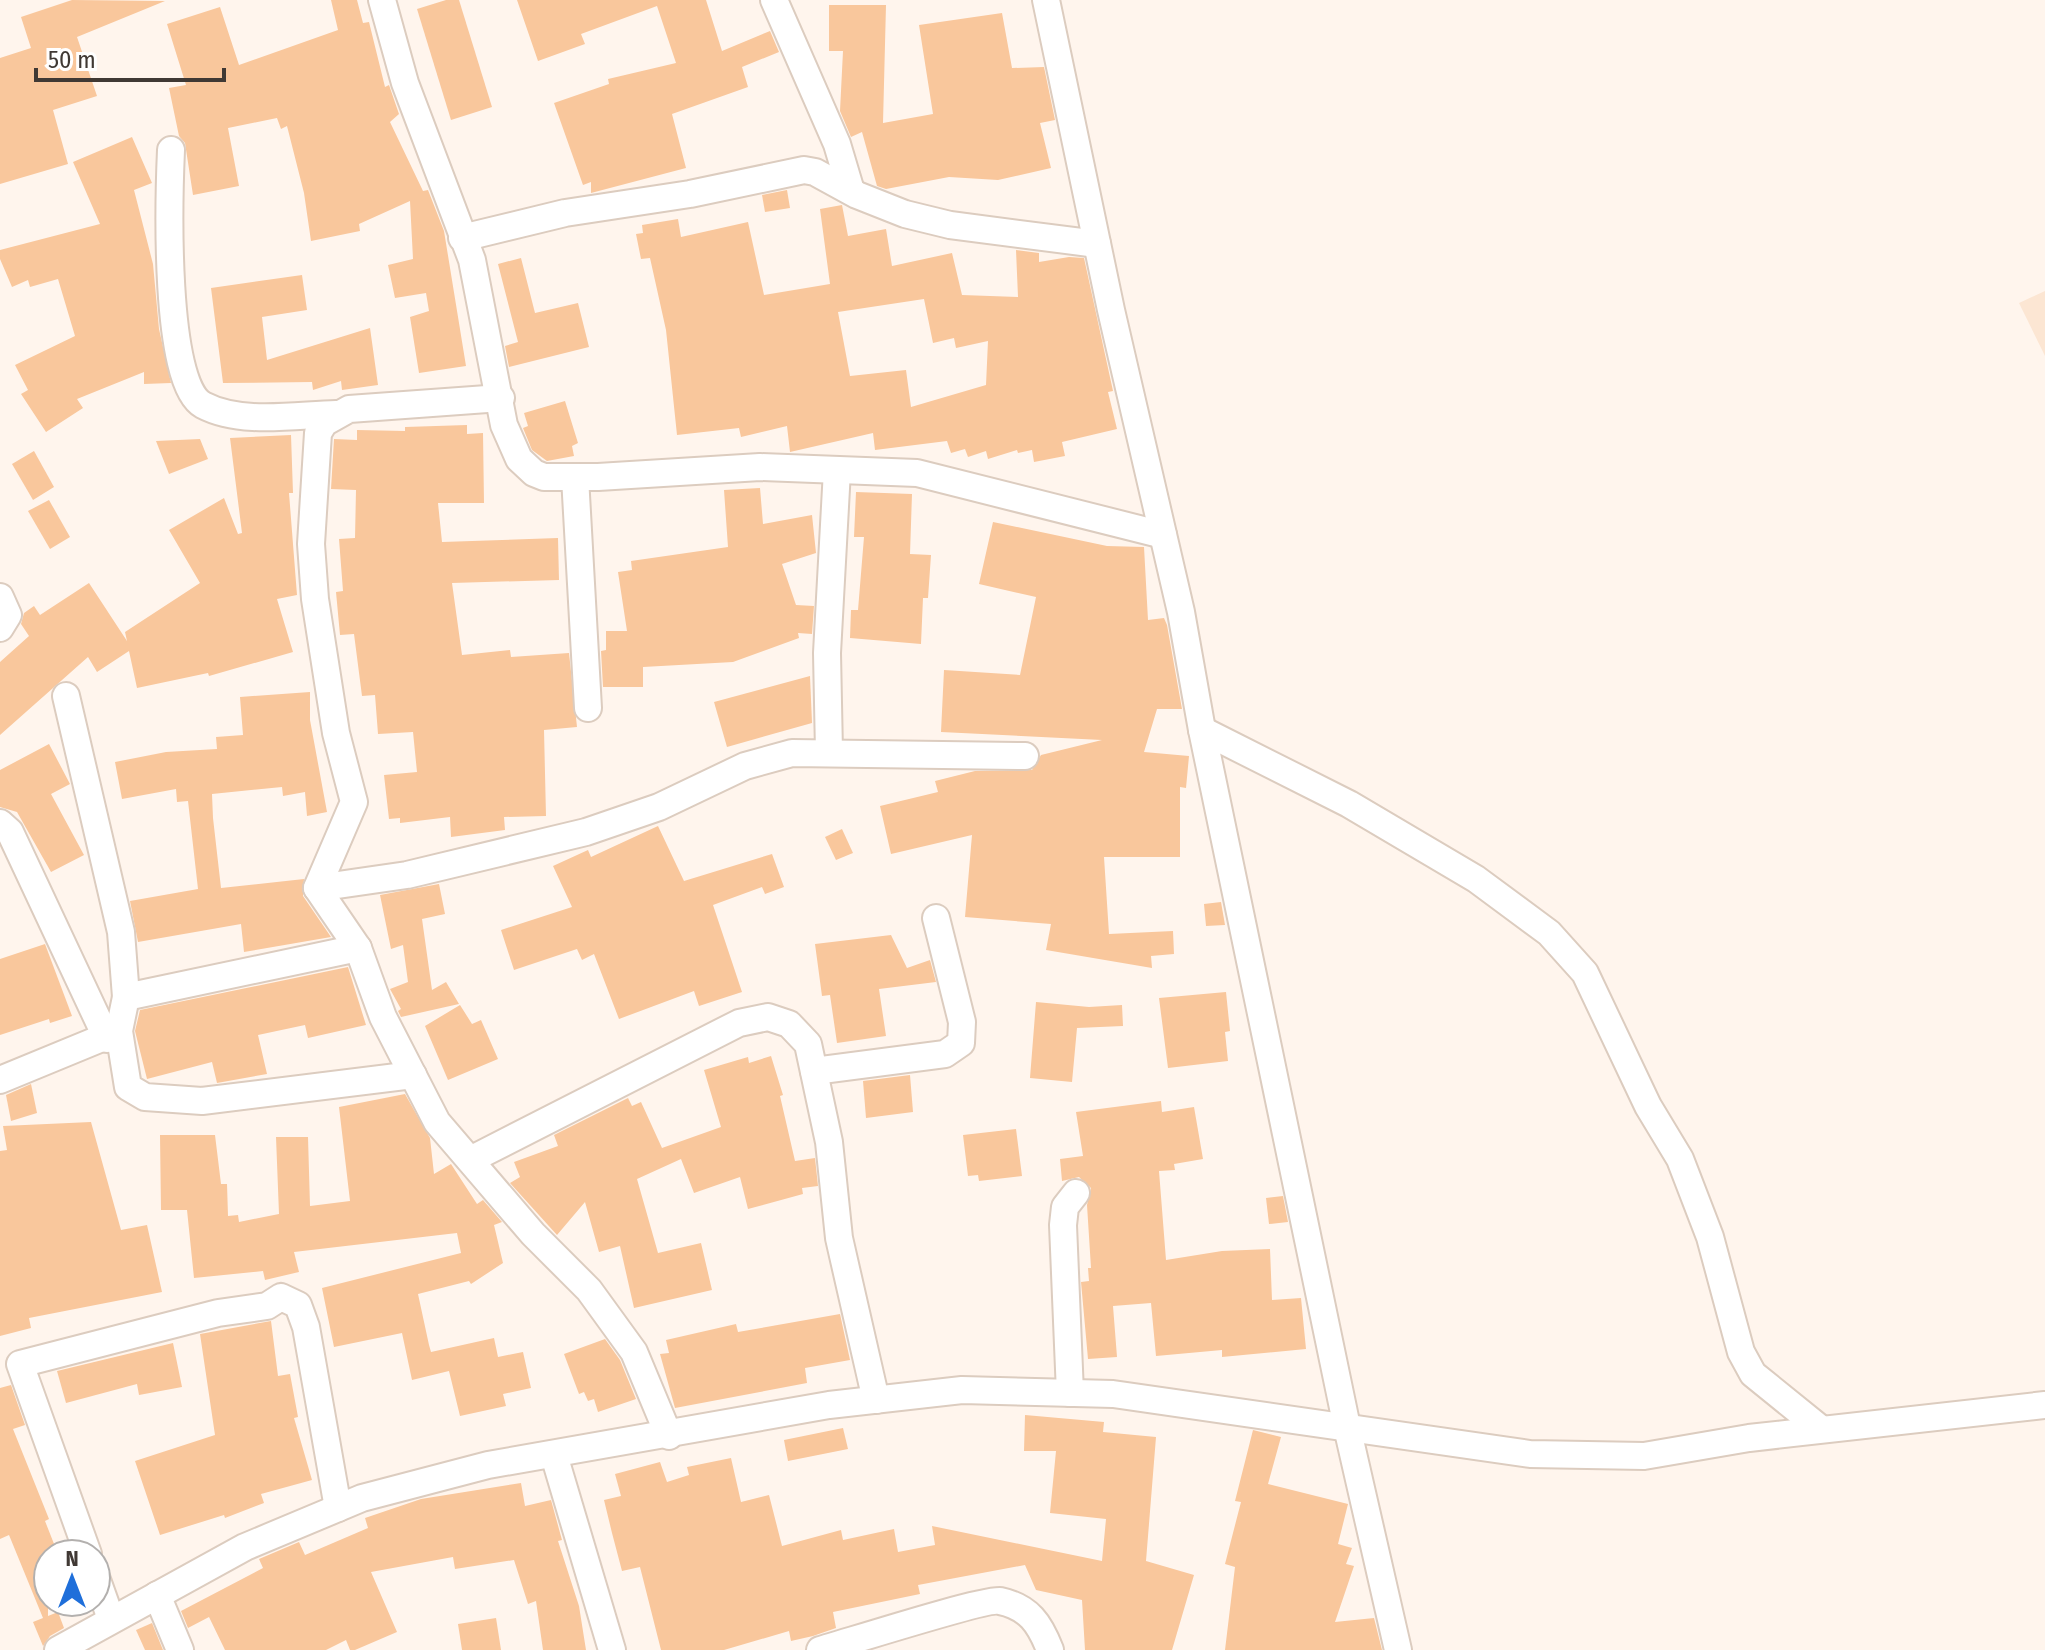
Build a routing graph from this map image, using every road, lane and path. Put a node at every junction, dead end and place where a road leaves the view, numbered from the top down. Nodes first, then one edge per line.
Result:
1 (382, 0) edge
2 (774, 0) edge
3 (1046, 0) edge
4 (837, 144) junction
5 (171, 150) dead end
6 (815, 172) junction
7 (851, 191) junction
8 (462, 238) junction
9 (1097, 244) junction
10 (501, 398) junction
11 (336, 414) junction
12 (837, 470) junction
13 (575, 477) junction
14 (1163, 535) junction
15 (0, 597) edge
16 (0, 628) edge
17 (66, 696) dead end
18 (588, 708) dead end
19 (1202, 730) junction
20 (829, 752) junction
21 (1025, 756) dead end
22 (0, 823) edge
23 (317, 888) junction
24 (936, 918) dead end
25 (358, 948) junction
26 (126, 997) junction
27 (113, 1035) junction
28 (814, 1071) junction
29 (413, 1075) junction
30 (0, 1080) edge
31 (470, 1160) junction
32 (1076, 1193) dead end
33 (10, 1368) edge
34 (1070, 1393) junction
35 (876, 1400) junction
36 (2045, 1405) edge
37 (1347, 1427) junction
38 (1821, 1429) junction
39 (669, 1436) junction
40 (554, 1455) junction
41 (338, 1508) junction
42 (81, 1538) edge
43 (157, 1595) junction
44 (111, 1619) joint
45 (58, 1650) edge
46 (180, 1650) edge
47 (612, 1650) edge
48 (820, 1650) edge
49 (1050, 1650) edge
50 (1398, 1650) edge

1 - 8 street
2 - 4 street
3 - 9 street
4 - 6 street
4 - 7 street
5 - 11 street
6 - 7 street
6 - 8 street
7 - 9 street
8 - 10 street
9 - 14 street
10 - 11 street
10 - 13 street
11 - 23 street
12 - 13 street
12 - 14 street
12 - 20 street
13 - 18 street
14 - 19 street
15 - 16 street
17 - 26 street
19 - 37 street
19 - 38 street
20 - 21 street
20 - 23 street
22 - 27 street
23 - 25 street
24 - 28 street
25 - 26 street
25 - 29 street
26 - 27 street
27 - 29 street
27 - 30 street
28 - 31 street
28 - 35 street
29 - 31 street
31 - 39 street
32 - 34 street
33 - 41 street
33 - 42 street
34 - 35 street
34 - 37 street
35 - 39 street
36 - 38 street
37 - 38 street
37 - 50 street
39 - 40 street
40 - 41 street
40 - 47 street
41 - 43 street
43 - 44 street
43 - 46 street
44 - 45 street
48 - 49 street

